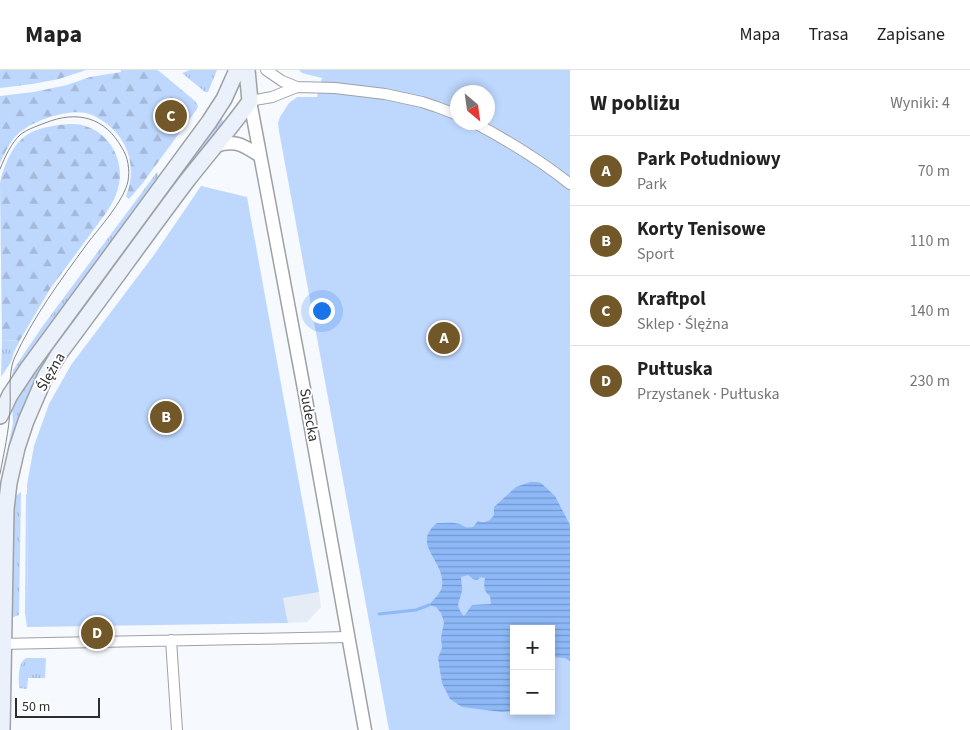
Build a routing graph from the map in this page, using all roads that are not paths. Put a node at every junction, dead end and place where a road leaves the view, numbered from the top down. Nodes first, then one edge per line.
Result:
1 (237, 70) edge
2 (247, 70) edge
3 (266, 70) edge
4 (297, 87) junction
5 (250, 101) junction
6 (450, 112) edge
7 (487, 130) edge
8 (215, 146) junction
9 (260, 156) junction
10 (570, 184) edge
11 (0, 416) edge
12 (349, 637) junction
13 (171, 640) junction
14 (2, 644) edge
15 (2, 730) edge
16 (177, 730) edge
17 (365, 730) edge

1 - 11 main road, Ślężna
2 - 5 main road
3 - 4 street
4 - 5 street
4 - 6 street
5 - 8 main road, Ślężna
5 - 9 street, Sudecka
7 - 10 street
8 - 9 street
8 - 14 main road, Ślężna
9 - 12 street, Sudecka
12 - 13 street
12 - 17 street, Sudecka
13 - 14 street
13 - 16 street
14 - 15 main road, Ślężna

